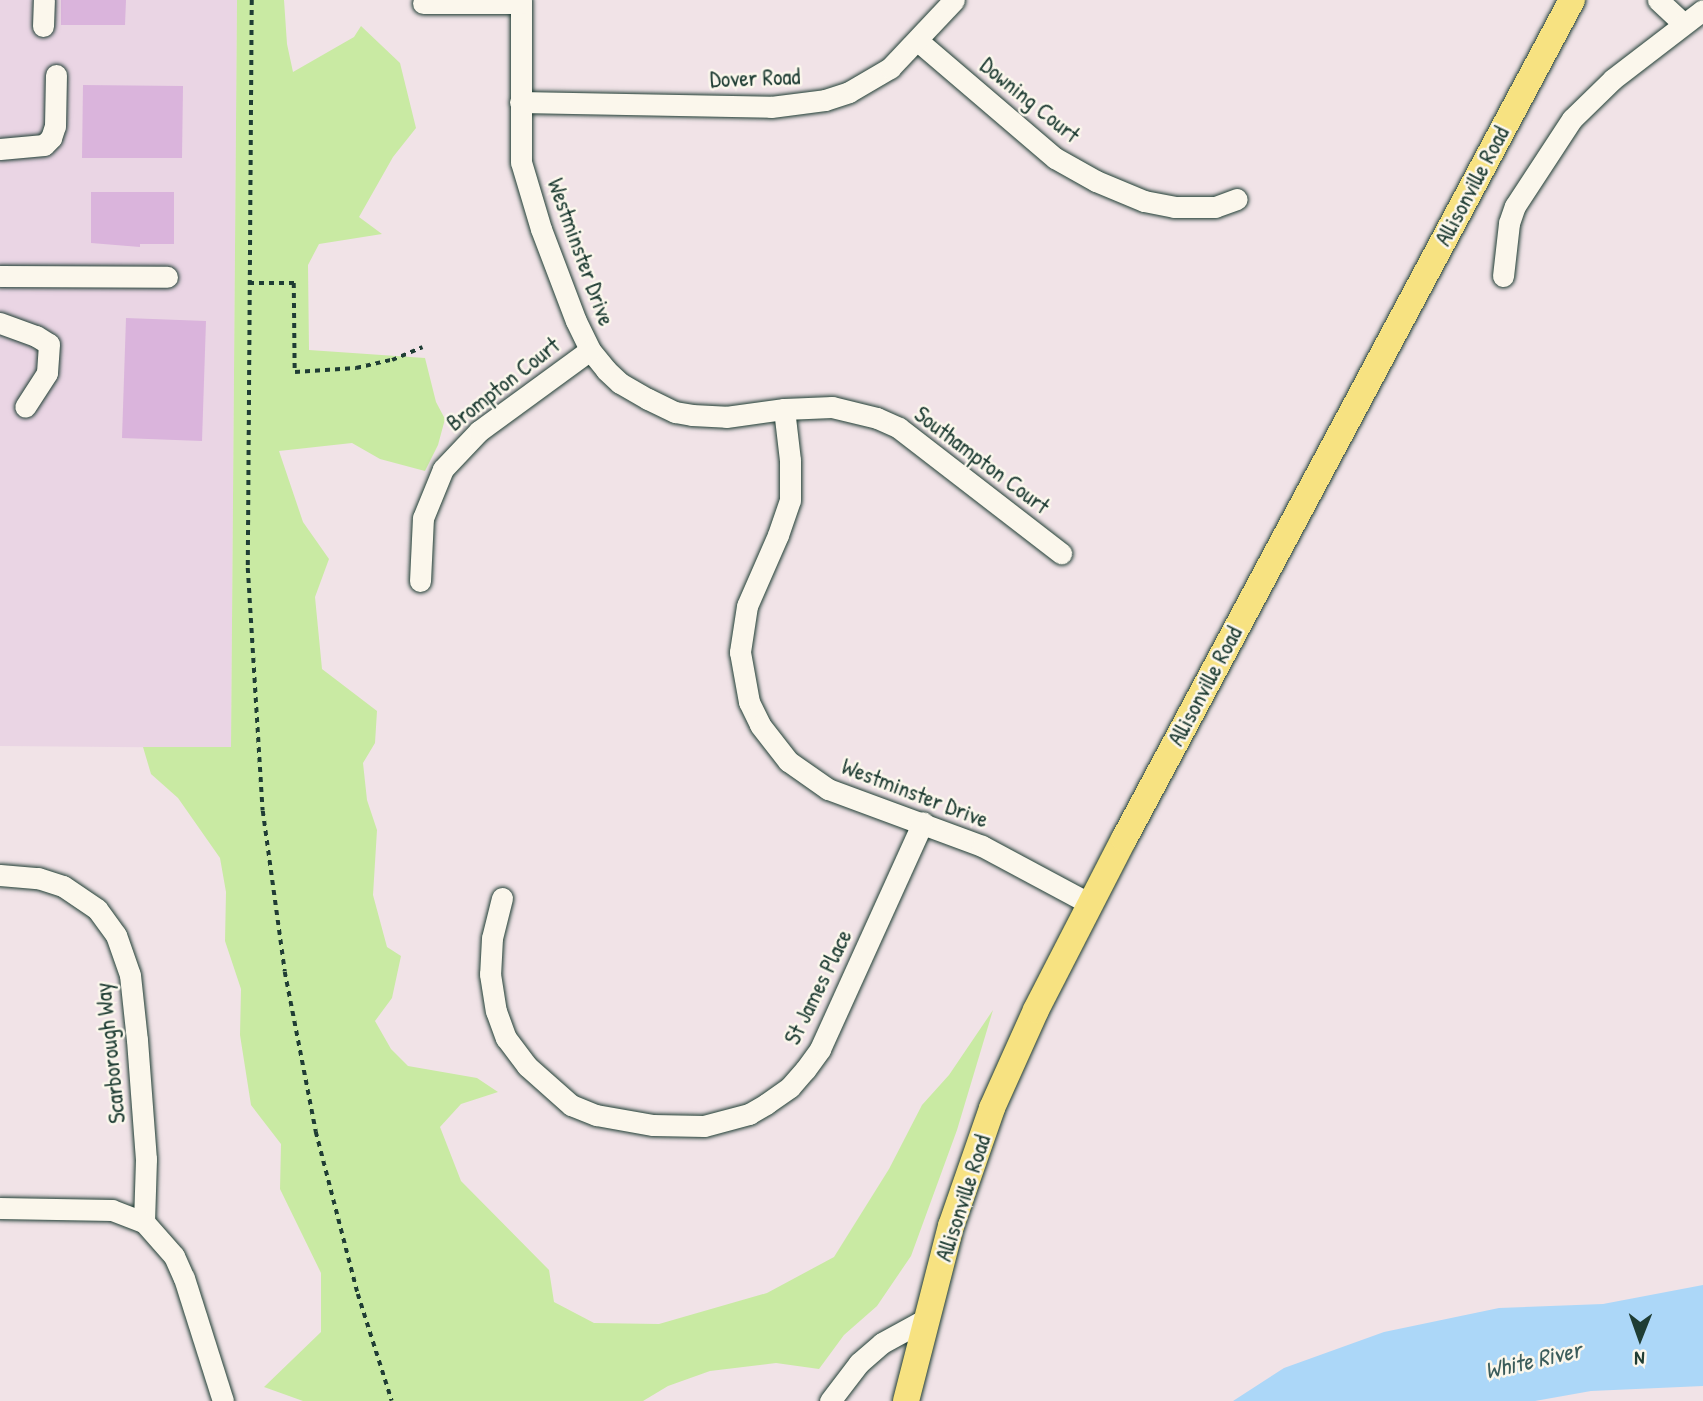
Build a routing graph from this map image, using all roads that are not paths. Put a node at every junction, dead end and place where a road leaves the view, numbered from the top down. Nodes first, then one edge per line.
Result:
1 (44, 0) edge
2 (954, 0) edge
3 (1572, 0) edge
4 (1658, 0) edge
5 (521, 1) edge
6 (423, 3) dead end
7 (1703, 10) edge
8 (1684, 24) junction
9 (43, 26) dead end
10 (918, 41) junction
11 (56, 75) dead end
12 (520, 102) junction
13 (0, 149) edge
14 (1237, 199) dead end
15 (0, 276) edge
16 (167, 276) dead end
17 (1503, 276) dead end
18 (0, 323) edge
19 (590, 350) junction
20 (25, 407) dead end
21 (784, 409) junction
22 (1061, 553) dead end
23 (420, 581) dead end
24 (923, 822) junction
25 (0, 875) edge
26 (502, 898) dead end
27 (1090, 904) junction
28 (0, 1208) edge
29 (144, 1222) junction
30 (926, 1319) junction
31 (223, 1401) edge
32 (830, 1401) edge
33 (906, 1401) edge

1 - 9 street
2 - 10 street, Dover Road
3 - 27 main road, Allisonville Road
4 - 8 street
5 - 6 street
5 - 12 street, Westminster Drive
7 - 8 street
8 - 17 street
10 - 12 street, Dover Road
10 - 14 street, Downing Court
11 - 13 street
12 - 19 street, Westminster Drive
15 - 16 street
18 - 20 street
19 - 21 street, Westminster Drive
19 - 23 street, Brompton Court
21 - 22 street, Southampton Court
21 - 24 street, Westminster Drive
24 - 26 street, St James Place
24 - 27 street, Westminster Drive
25 - 29 street, Scarborough Way
27 - 30 main road, Allisonville Road
28 - 29 street
29 - 31 street
30 - 32 street
30 - 33 main road, Allisonville Road

